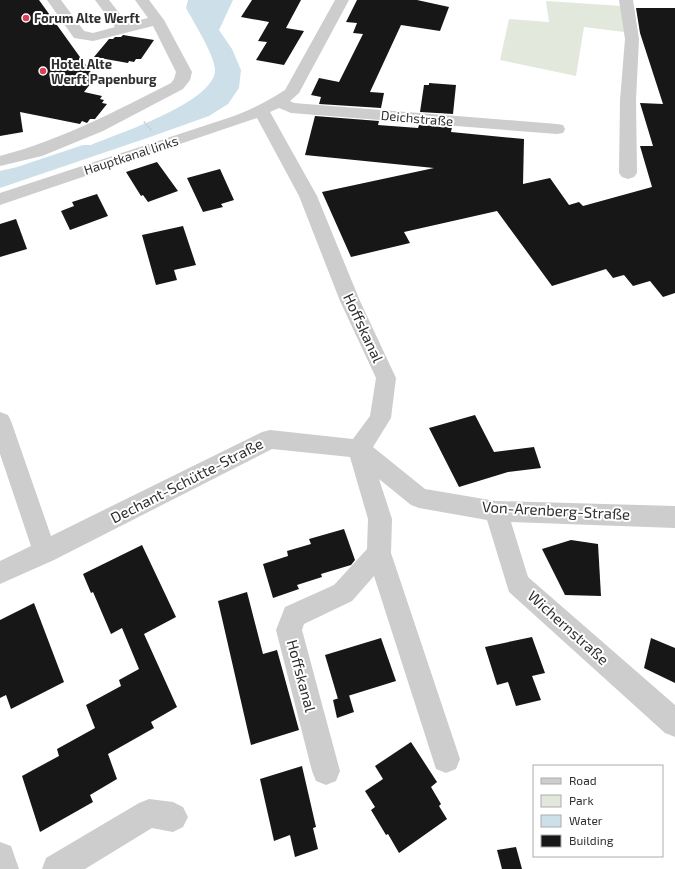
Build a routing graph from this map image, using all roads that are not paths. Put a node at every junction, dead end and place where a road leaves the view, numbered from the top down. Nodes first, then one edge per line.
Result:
1 (54, 0) edge
2 (102, 0) edge
3 (142, 0) edge
4 (342, 0) edge
5 (626, 0) edge
6 (157, 20) junction
7 (124, 29) junction
8 (279, 102) junction
9 (261, 111) junction
10 (557, 129) dead end
11 (0, 161) edge
12 (628, 173) dead end
13 (0, 199) edge
14 (0, 421) edge
15 (359, 449) junction
16 (496, 511) junction
17 (675, 517) edge
18 (45, 552) junction
19 (380, 553) junction
20 (0, 574) edge
21 (675, 723) edge
22 (446, 759) dead end
23 (326, 771) dead end
24 (173, 817) dead end
25 (0, 857) edge
26 (4, 869) edge
27 (57, 869) edge

1 - 7 street
2 - 7 street
3 - 6 street
4 - 8 street, Hauptkanal links
5 - 12 street
6 - 7 street
6 - 11 street
8 - 9 street, Hauptkanal links
8 - 10 street, Deichstraße
9 - 13 street, Hauptkanal links
9 - 15 street, Hoffskanal
14 - 18 street
15 - 16 street, Von-Arenberg-Straße
15 - 18 street, Dechant-Schütte-Straße
15 - 19 street
16 - 17 street, Von-Arenberg-Straße
16 - 21 street, Wichernstraße
18 - 20 street, Dechant-Schütte-Straße
19 - 22 street
19 - 23 street, Hoffskanal
24 - 27 street
25 - 26 street

